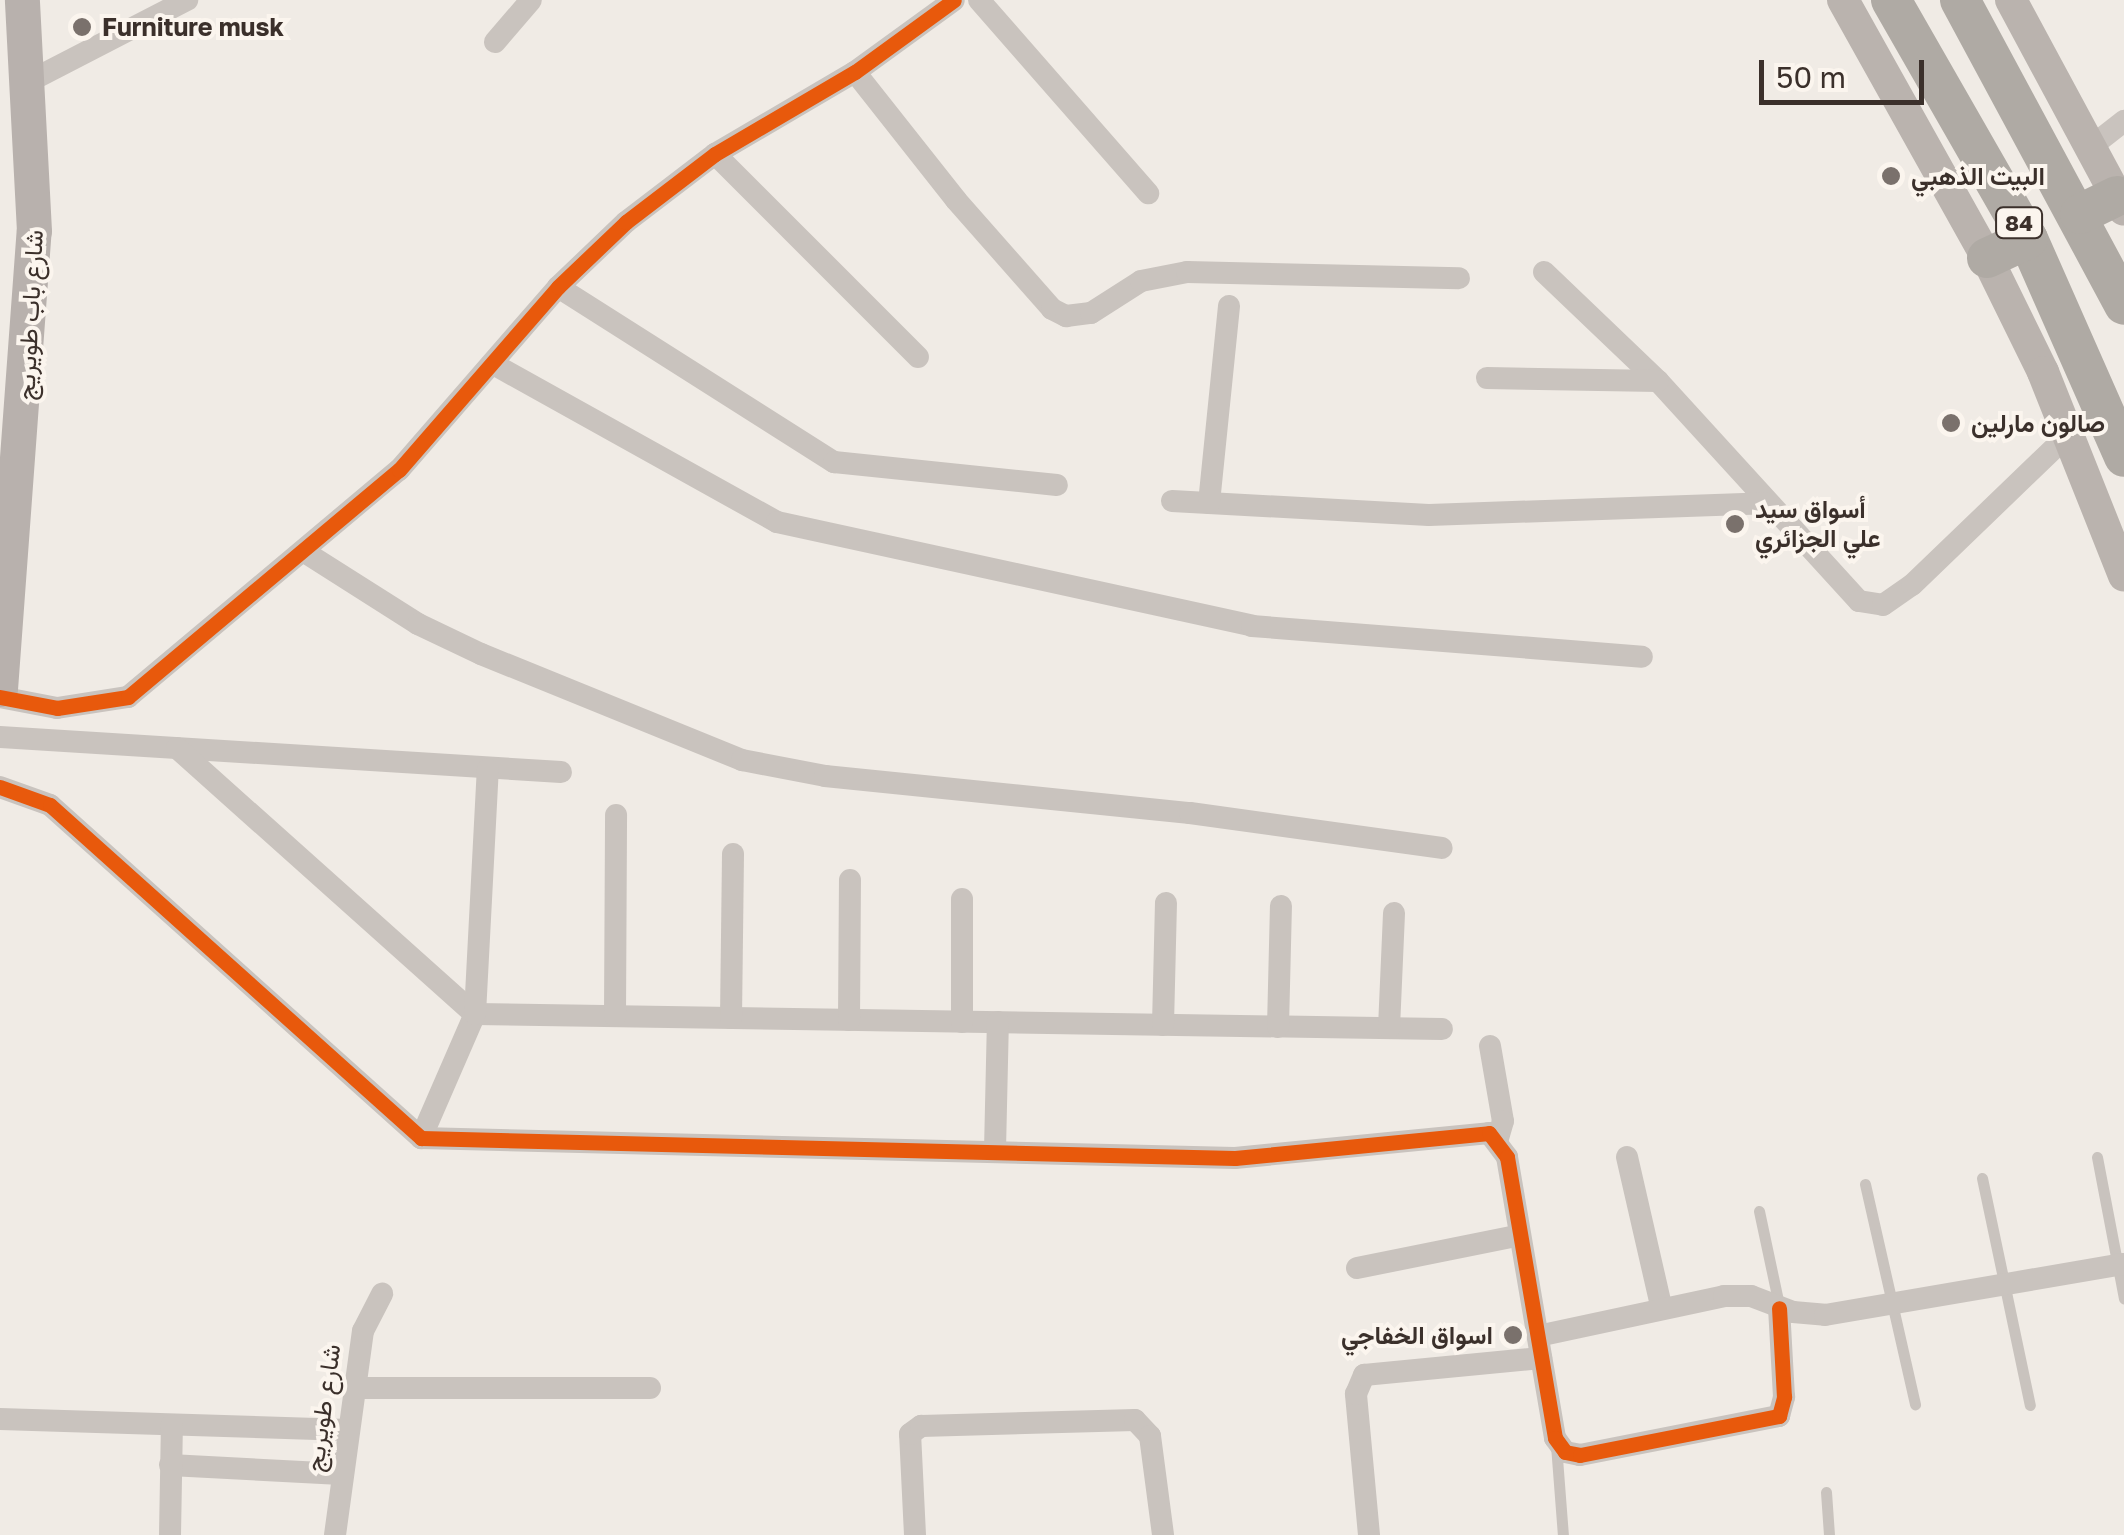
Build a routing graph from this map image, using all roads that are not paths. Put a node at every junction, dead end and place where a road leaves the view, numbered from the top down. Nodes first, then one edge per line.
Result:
1 (22, 0) edge
2 (187, 0) edge
3 (532, 0) edge
4 (954, 0) edge
5 (979, 0) edge
6 (1843, 0) edge
7 (1891, 0) edge
8 (1960, 0) edge
9 (2011, 0) edge
10 (495, 42) dead end
11 (855, 72) junction
12 (30, 81) junction
13 (2124, 120) edge
14 (2092, 146) junction
15 (715, 154) junction
16 (1148, 193) dead end
17 (2120, 203) edge
18 (2080, 214) junction
19 (2028, 239) junction
20 (1988, 258) junction
21 (1544, 272) dead end
22 (1459, 278) dead end
23 (558, 287) junction
24 (2124, 305) edge
25 (1229, 306) dead end
26 (918, 357) dead end
27 (495, 365) junction
28 (1487, 378) dead end
29 (1658, 381) junction
30 (2069, 434) junction
31 (2124, 457) edge
32 (1056, 485) dead end
33 (1172, 501) dead end
34 (1210, 503) junction
35 (1765, 503) junction
36 (303, 551) junction
37 (2124, 576) edge
38 (1642, 657) dead end
39 (0, 689) edge
40 (0, 697) edge
41 (0, 737) edge
42 (177, 748) junction
43 (488, 769) junction
44 (561, 772) dead end
45 (0, 788) edge
46 (616, 815) dead end
47 (1442, 848) dead end
48 (733, 854) dead end
49 (850, 880) dead end
50 (962, 899) dead end
51 (1166, 903) dead end
52 (1282, 906) dead end
53 (1394, 913) dead end
54 (476, 1014) junction
55 (616, 1016) junction
56 (730, 1018) junction
57 (849, 1020) junction
58 (962, 1022) junction
59 (998, 1022) junction
60 (1163, 1025) junction
61 (1278, 1027) junction
62 (1389, 1028) junction
63 (1442, 1029) dead end
64 (1490, 1046) dead end
65 (421, 1138) junction
66 (1498, 1138) junction
67 (995, 1150) junction
68 (2097, 1156) dead end
69 (1627, 1157) dead end
70 (1982, 1178) dead end
71 (1865, 1184) dead end
72 (1759, 1211) dead end
73 (1520, 1235) junction
74 (2121, 1264) edge
75 (1357, 1268) dead end
76 (2006, 1286) junction
77 (382, 1294) dead end
78 (2124, 1298) edge
79 (1661, 1306) junction
80 (1890, 1307) junction
81 (1780, 1308) junction
82 (1540, 1347) junction
83 (354, 1388) junction
84 (650, 1388) dead end
85 (1915, 1404) dead end
86 (2030, 1406) dead end
87 (0, 1419) edge
88 (172, 1425) junction
89 (348, 1430) junction
90 (1555, 1438) junction
91 (170, 1465) junction
92 (340, 1474) junction
93 (1826, 1492) dead end
94 (170, 1535) edge
95 (335, 1535) edge
96 (915, 1535) edge
97 (1163, 1535) edge
98 (1369, 1535) edge
99 (1563, 1535) edge
100 (1830, 1535) edge

1 - 12 main road, شارع باب طويريج
2 - 12 street
3 - 10 street
4 - 11 street
5 - 16 street
6 - 20 main road
7 - 19 highway, 84
8 - 18 highway, 84
9 - 14 main road
11 - 15 street
11 - 22 street
12 - 39 main road, شارع باب طويريج
13 - 14 street
14 - 17 main road
15 - 23 street
15 - 26 street
17 - 18 highway
18 - 24 highway, 84
19 - 20 highway
19 - 31 highway, 84
20 - 30 main road
21 - 29 street
23 - 27 street
23 - 32 street
25 - 34 street
27 - 36 street
27 - 38 street
28 - 29 street
29 - 35 street
30 - 35 street
30 - 37 main road
33 - 34 street
34 - 35 street
36 - 40 street
36 - 47 street
41 - 42 street
42 - 43 street
42 - 54 street
43 - 44 street
43 - 54 street
45 - 65 street
46 - 55 street
48 - 56 street
49 - 57 street
50 - 58 street
51 - 60 street
52 - 61 street
53 - 62 street
54 - 55 street
54 - 65 street
55 - 56 street
56 - 57 street
57 - 58 street
58 - 59 street
59 - 60 street
59 - 67 street
60 - 61 street
61 - 62 street
62 - 63 street
64 - 66 street
65 - 67 street
66 - 67 street
66 - 73 street
68 - 74 lane
69 - 79 street
70 - 76 lane
71 - 80 lane
72 - 81 lane
73 - 75 street
73 - 82 street
74 - 76 street
74 - 78 lane
76 - 80 street
76 - 86 lane
77 - 83 street, شارع طويريج
79 - 81 street
79 - 82 street
80 - 81 street
80 - 85 lane
81 - 90 street
82 - 90 street
82 - 98 street
83 - 84 street
83 - 89 street, شارع طويريج
87 - 88 street
88 - 89 street
88 - 91 street
89 - 92 street, شارع طويريج
90 - 99 lane
91 - 92 street
91 - 94 street
92 - 95 street, شارع طويريج
93 - 100 lane
96 - 97 street

